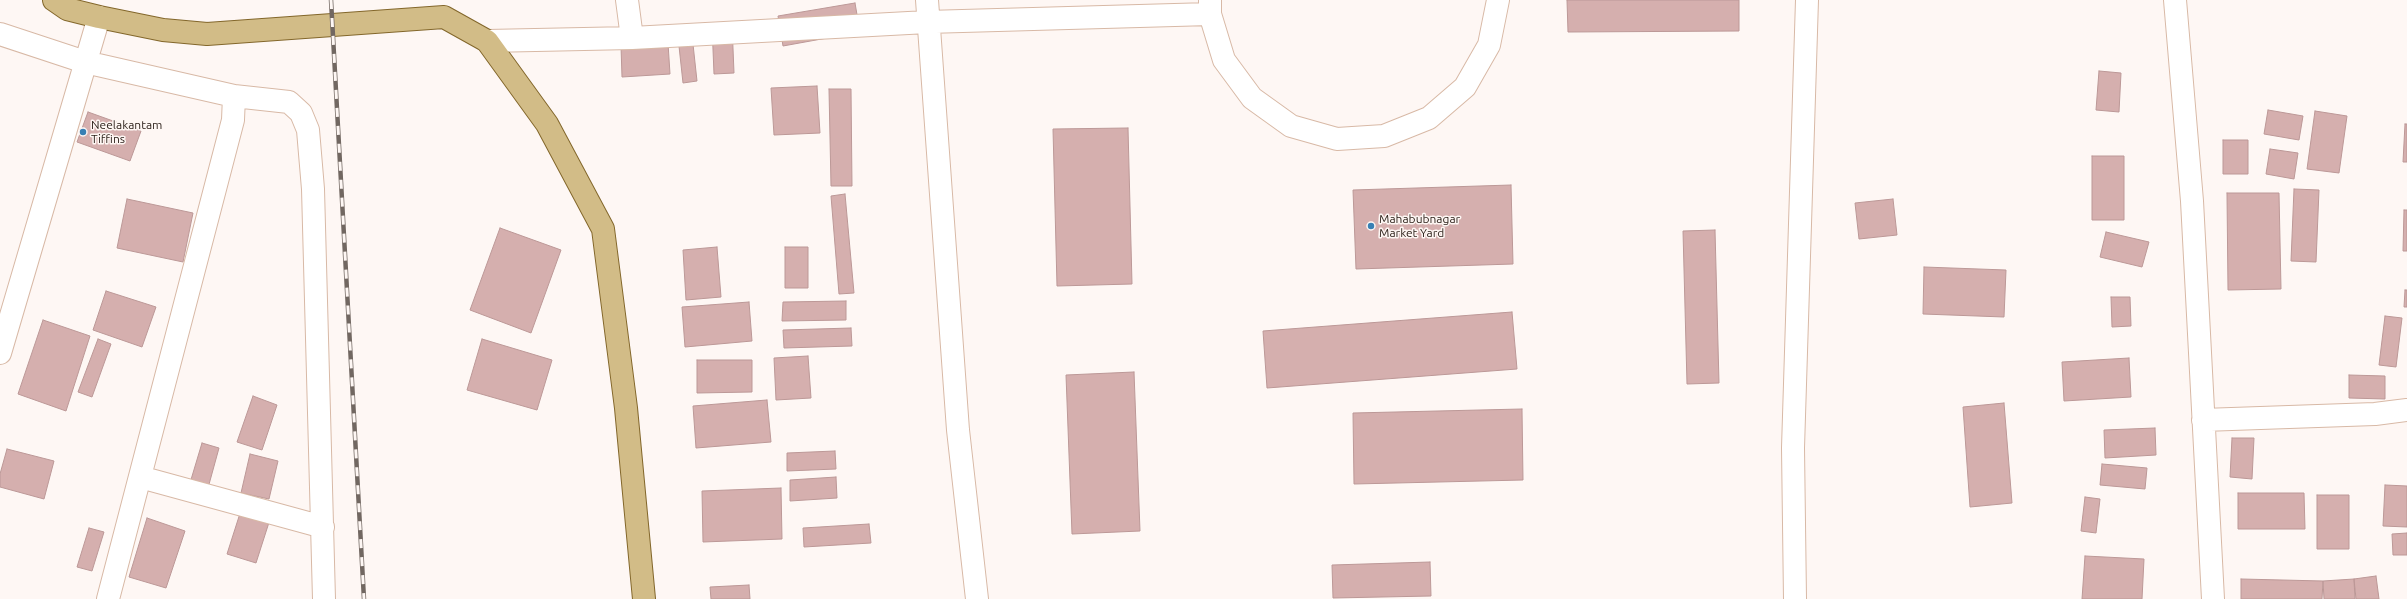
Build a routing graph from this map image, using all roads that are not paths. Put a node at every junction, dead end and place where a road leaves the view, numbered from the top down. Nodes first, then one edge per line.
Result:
1 (54, 0) edge
2 (627, 0) edge
3 (927, 0) edge
4 (1498, 0) edge
5 (1807, 0) edge
6 (2176, 0) edge
7 (1210, 7) edge
8 (99, 17) junction
9 (927, 22) junction
10 (0, 34) edge
11 (632, 38) junction
12 (487, 41) junction
13 (85, 62) junction
14 (234, 96) junction
15 (0, 353) edge
16 (2407, 410) edge
17 (2203, 420) junction
18 (140, 477) junction
19 (323, 527) junction
20 (108, 599) edge
21 (324, 599) edge
22 (644, 599) edge
23 (977, 599) edge
24 (1795, 599) edge
25 (2212, 599) edge

1 - 8 main road
2 - 11 street
3 - 9 street
4 - 7 street
5 - 24 street
6 - 17 street
7 - 9 street
8 - 12 main road
8 - 13 street
9 - 11 street
9 - 23 street
10 - 13 street
11 - 12 street
12 - 22 main road
13 - 14 street
13 - 15 street
14 - 18 street
14 - 19 street
16 - 17 street
17 - 25 street
18 - 19 street
18 - 20 street
19 - 21 street

